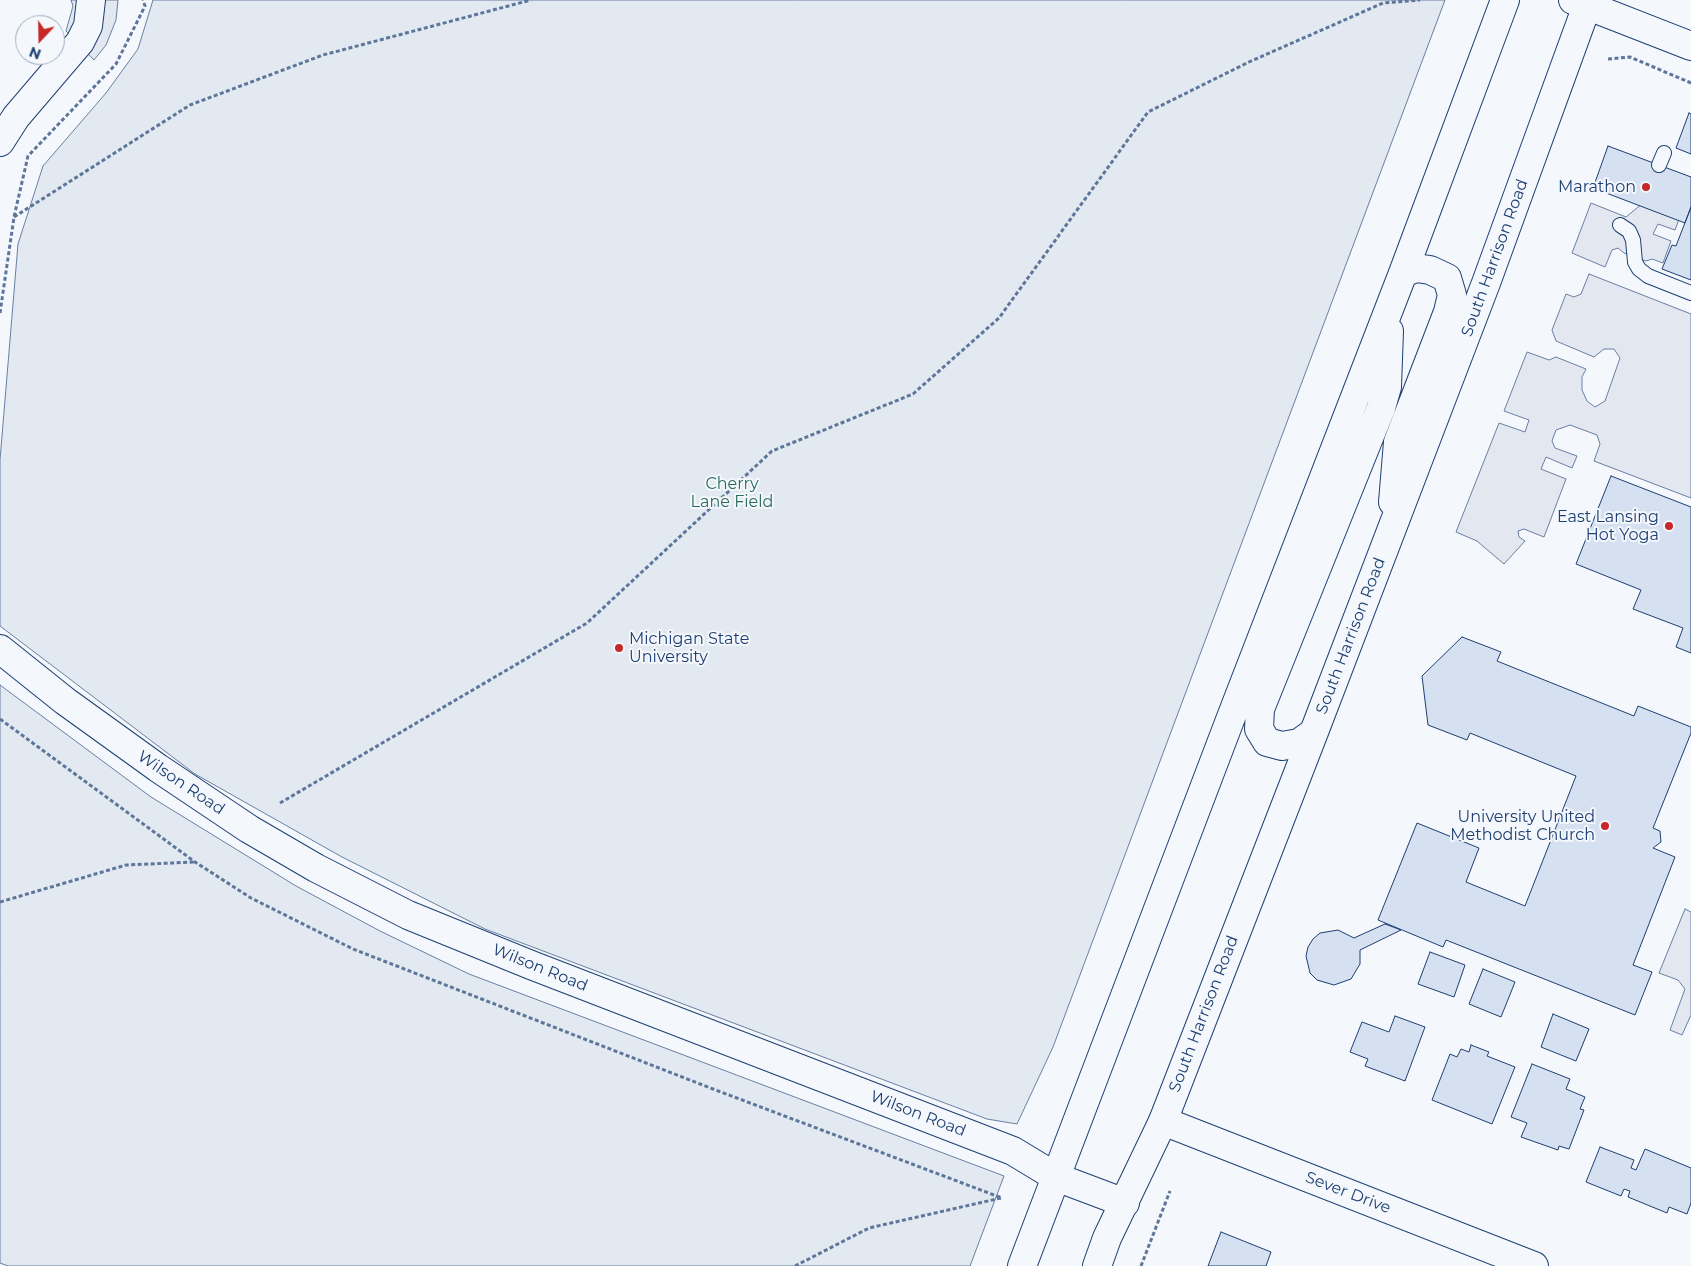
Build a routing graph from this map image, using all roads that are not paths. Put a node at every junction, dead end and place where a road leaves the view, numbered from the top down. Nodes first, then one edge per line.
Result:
1 (91, 0) edge
2 (1505, 0) edge
3 (1583, 2) edge
4 (1691, 46) edge
5 (0, 142) edge
6 (1620, 225) dead end
7 (1403, 273) junction
8 (1691, 292) edge
9 (1389, 309) junction
10 (1393, 526) junction
11 (0, 650) edge
12 (1314, 732) junction
13 (1163, 1121) junction
14 (1056, 1177) junction
15 (1125, 1203) junction
16 (1022, 1266) edge
17 (1097, 1266) edge
18 (1534, 1266) edge

1 - 5 street
2 - 7 street
3 - 4 street
3 - 10 street, South Harrison Road
6 - 8 lane
7 - 9 street
7 - 10 street
9 - 12 street
9 - 14 street
10 - 12 street, South Harrison Road
11 - 14 street, Wilson Road
12 - 13 street, South Harrison Road
13 - 15 street, South Harrison Road
13 - 18 street, Sever Drive
14 - 15 street, Wilson Road
14 - 16 street
15 - 17 street, South Harrison Road

